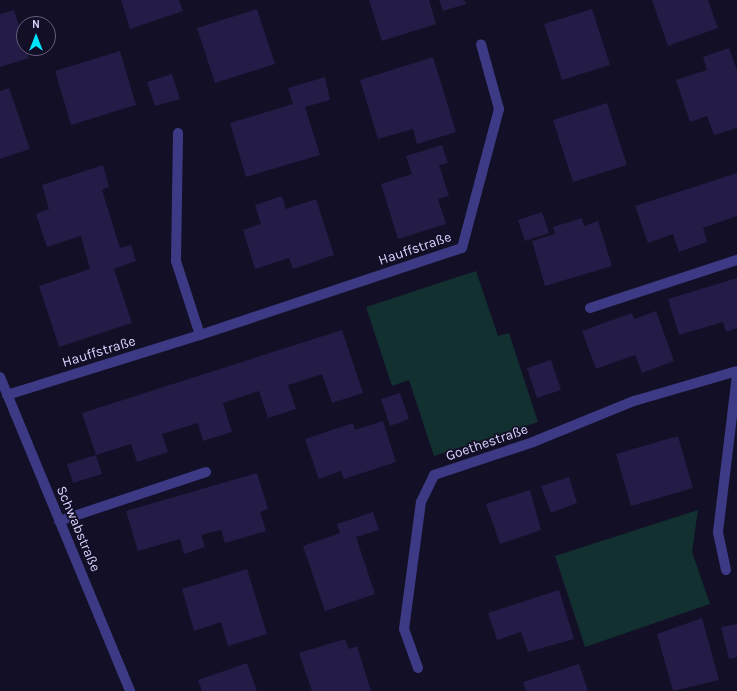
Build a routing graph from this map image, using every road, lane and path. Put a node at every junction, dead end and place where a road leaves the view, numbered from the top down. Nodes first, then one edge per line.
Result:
1 (481, 44) dead end
2 (178, 132) dead end
3 (737, 260) edge
4 (590, 308) dead end
5 (200, 336) junction
6 (737, 370) edge
7 (737, 376) edge
8 (0, 377) edge
9 (7, 395) junction
10 (206, 472) dead end
11 (59, 521) junction
12 (726, 570) dead end
13 (418, 668) dead end
14 (130, 691) edge

1 - 5 street, Hauffstraße
2 - 5 street
3 - 4 street
5 - 9 street, Hauffstraße
6 - 13 street, Goethestraße
7 - 12 street
8 - 9 street, Schwabstraße
9 - 11 street, Schwabstraße
10 - 11 street
11 - 14 street, Schwabstraße

